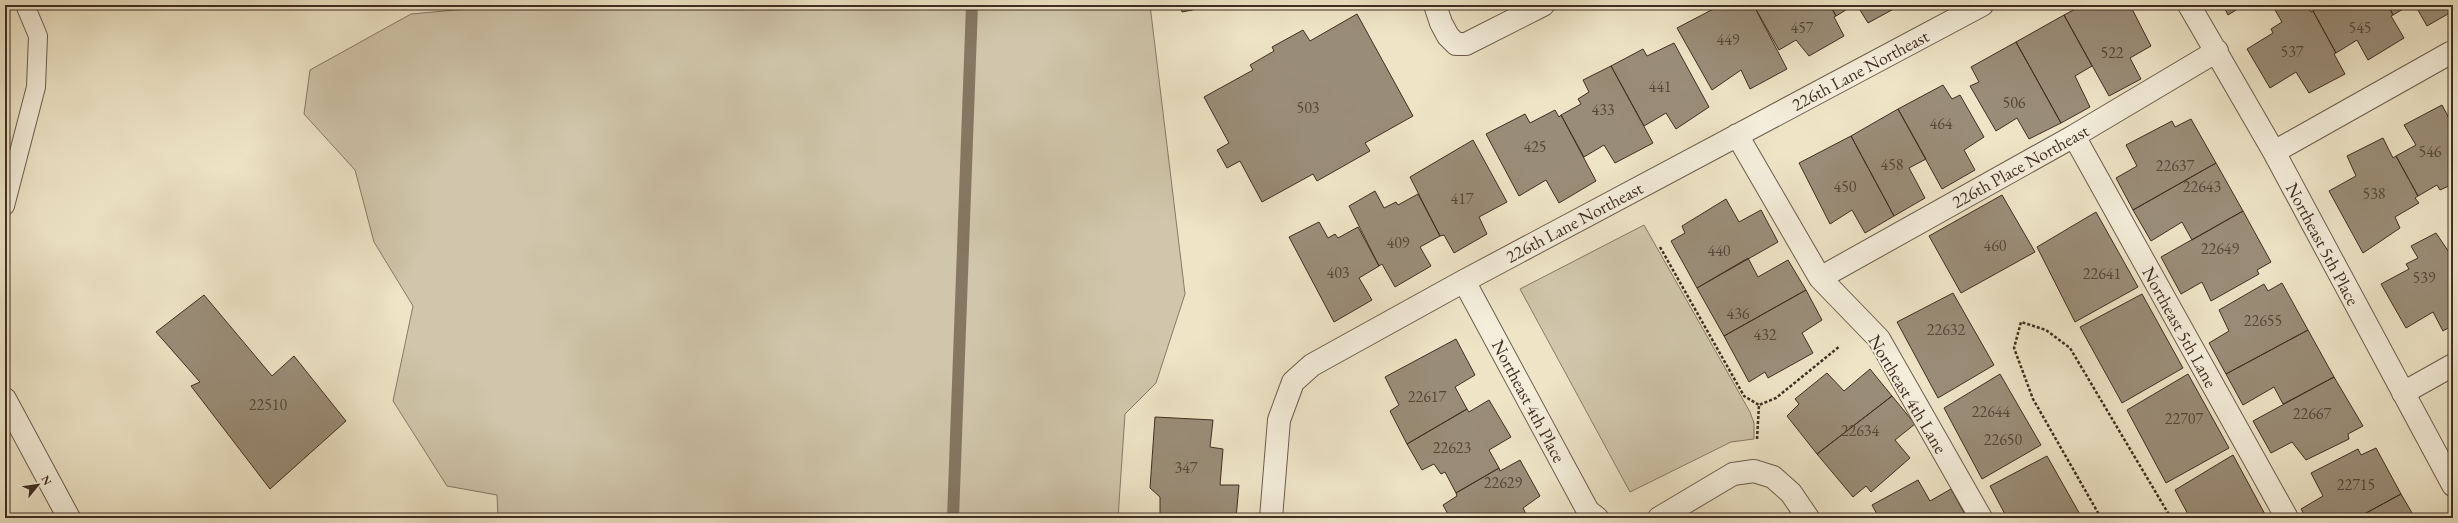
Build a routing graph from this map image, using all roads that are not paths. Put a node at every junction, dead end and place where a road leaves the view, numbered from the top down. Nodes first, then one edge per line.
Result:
1 (25, 5) edge
2 (1435, 5) edge
3 (1543, 5) edge
4 (1982, 5) edge
5 (2189, 5) edge
6 (2217, 51) junction
7 (2450, 53) dead end
8 (1737, 135) junction
9 (2074, 136) junction
10 (2274, 152) junction
11 (5, 206) edge
12 (1820, 278) junction
13 (1464, 281) junction
14 (2453, 365) edge
15 (2403, 393) junction
16 (5, 399) edge
17 (2453, 485) edge
18 (69, 518) edge
19 (1271, 518) edge
20 (1597, 518) edge
21 (1659, 518) edge
22 (1808, 518) edge
23 (1981, 518) edge
24 (2287, 518) edge

1 - 11 lane
2 - 3 street
4 - 8 street, 226th Lane Northeast
5 - 6 street, Northeast 5th Place
6 - 9 street, 226th Place Northeast
6 - 10 street, Northeast 5th Place
7 - 10 street
8 - 12 street, Northeast 4th Lane
8 - 13 street, 226th Lane Northeast
9 - 12 street, 226th Place Northeast
9 - 24 street, Northeast 5th Lane
10 - 15 street, Northeast 5th Place
12 - 23 street, Northeast 4th Lane
13 - 19 street, 226th Lane Northeast
13 - 20 street, Northeast 4th Place
14 - 15 street
15 - 17 street, Northeast 5th Place
16 - 18 street
21 - 22 street

